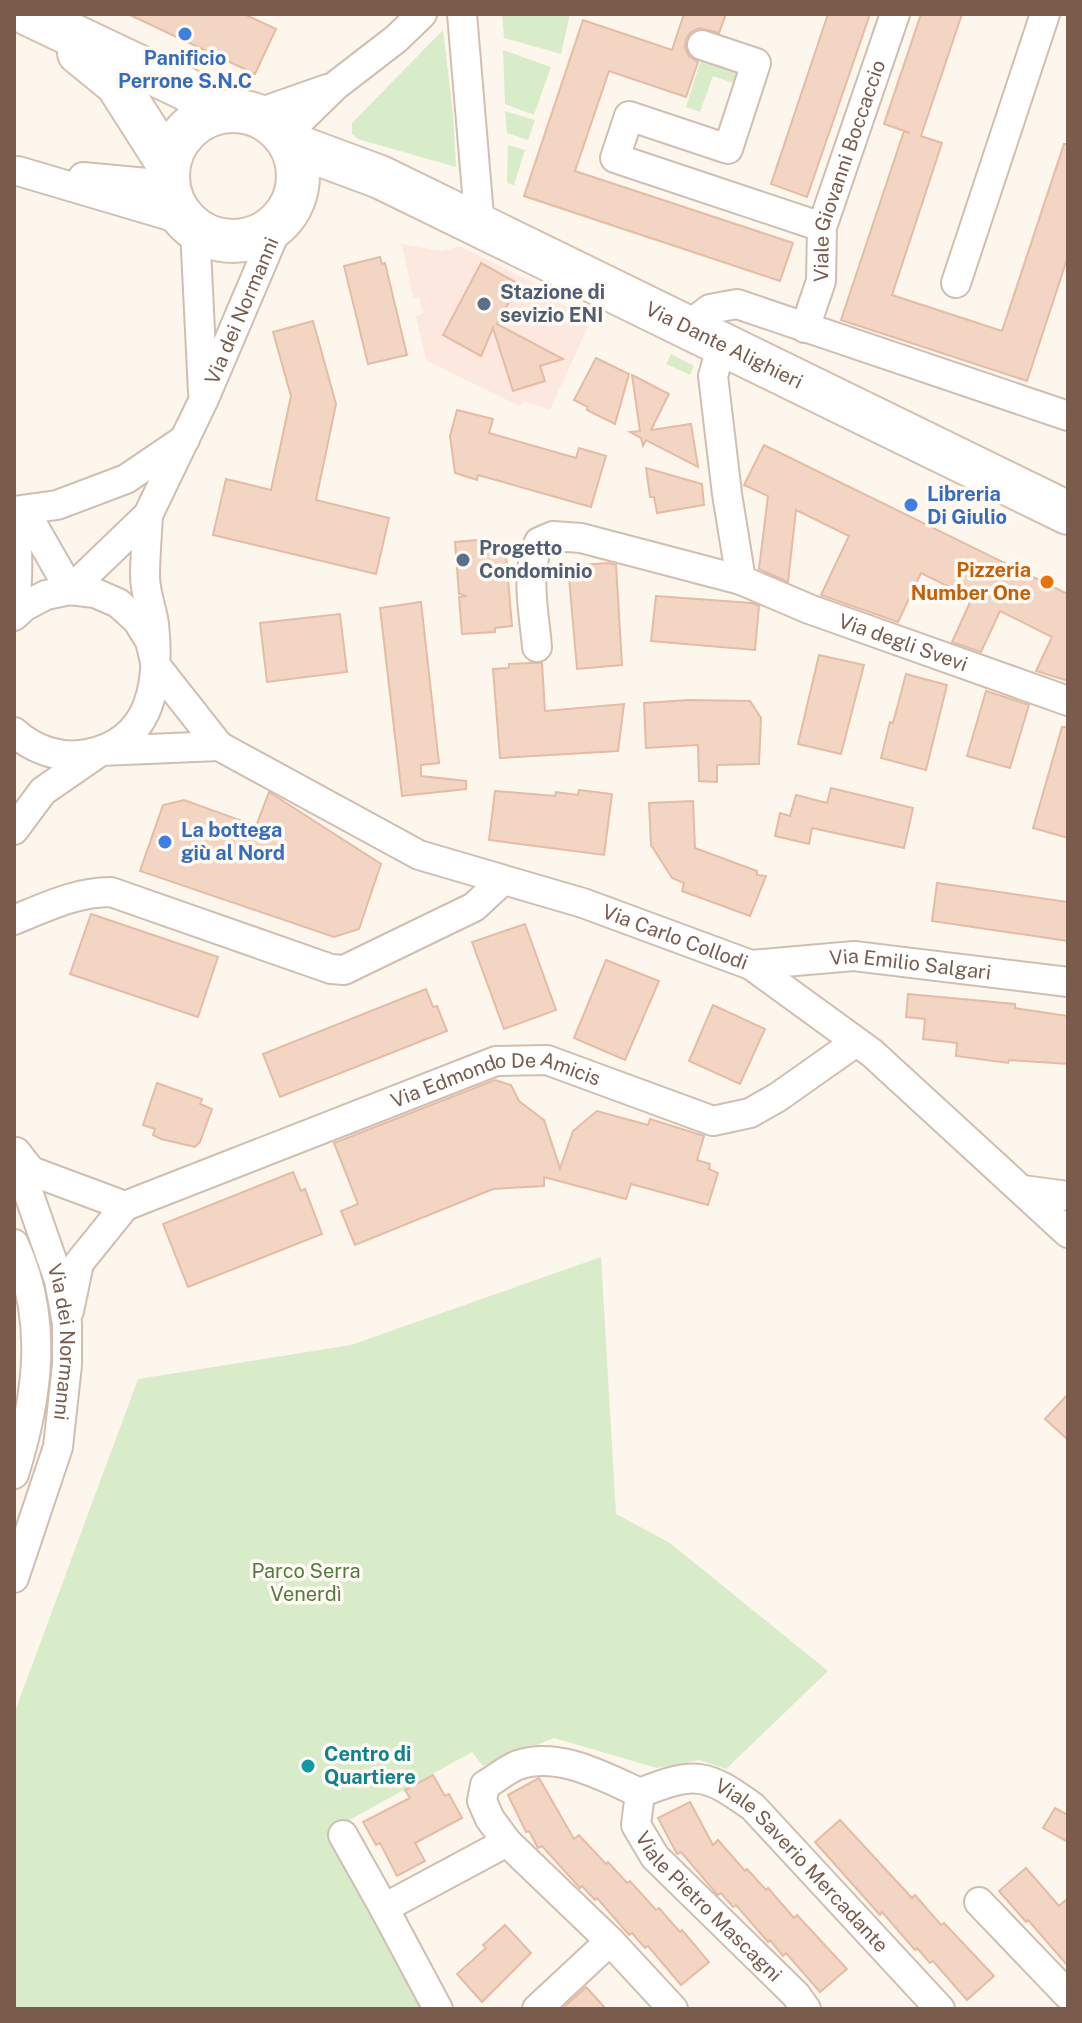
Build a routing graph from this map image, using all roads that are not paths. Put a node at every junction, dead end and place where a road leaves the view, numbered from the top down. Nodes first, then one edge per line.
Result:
1 (422, 14) edge
2 (462, 14) edge
3 (895, 14) edge
4 (1045, 14) edge
5 (31, 16) edge
6 (393, 27) edge
7 (702, 45) dead end
8 (262, 126) junction
9 (15, 167) edge
10 (380, 177) junction
11 (179, 199) junction
12 (287, 211) junction
13 (822, 227) junction
14 (480, 228) junction
15 (956, 283) dead end
16 (685, 328) junction
17 (805, 328) junction
18 (722, 345) junction
19 (204, 399) junction
20 (1066, 408) edge
21 (185, 438) junction
22 (14, 512) edge
23 (1068, 513) edge
24 (148, 515) junction
25 (741, 580) junction
26 (70, 590) junction
27 (14, 613) edge
28 (537, 647) dead end
29 (156, 666) junction
30 (1068, 701) edge
31 (15, 740) edge
32 (219, 746) junction
33 (101, 751) junction
34 (14, 830) edge
35 (502, 881) junction
36 (14, 920) edge
37 (751, 965) junction
38 (1068, 982) edge
39 (856, 1042) junction
40 (14, 1151) edge
41 (1023, 1190) junction
42 (1068, 1196) edge
43 (125, 1206) junction
44 (1068, 1233) edge
45 (14, 1244) edge
46 (67, 1323) junction
47 (14, 1474) edge
48 (14, 1578) edge
49 (640, 1793) junction
50 (343, 1835) dead end
51 (507, 1842) junction
52 (979, 1902) dead end
53 (384, 1908) junction
54 (610, 1941) junction
55 (1068, 1995) edge
56 (438, 2009) edge
57 (537, 2009) edge
58 (673, 2009) edge
59 (806, 2009) edge
60 (940, 2009) edge

1 - 6 street
2 - 14 street
3 - 13 street, Viale Giovanni Boccaccio
4 - 15 street
5 - 8 main road, Via Dante Alighieri
5 - 11 main road, Via Dante Alighieri
6 - 8 street
7 - 13 street
8 - 10 main road, Via Dante Alighieri
8 - 11 main road
8 - 12 main road
9 - 11 street
9 - 11 street
10 - 12 main road
10 - 14 main road, Via Dante Alighieri
11 - 12 main road
11 - 19 street, Via dei Normanni
12 - 19 street, Via dei Normanni
13 - 17 street, Viale Giovanni Boccaccio
14 - 16 main road, Via Dante Alighieri
16 - 17 street
16 - 18 main road, Via Dante Alighieri
17 - 20 street
18 - 23 main road, Via Dante Alighieri
18 - 25 street
19 - 21 street, Via dei Normanni
21 - 22 street
21 - 24 street, Via dei Normanni
22 - 26 street
22 - 27 street
24 - 26 street
24 - 29 street
25 - 28 street, Via degli Svevi
25 - 30 street, Via degli Svevi
26 - 27 street
26 - 29 street
29 - 32 street
29 - 33 street
31 - 33 street
32 - 33 street
32 - 35 street, Via Carlo Collodi
33 - 34 street
35 - 36 street
35 - 37 street, Via Carlo Collodi
37 - 38 street, Via Emilio Salgari
37 - 39 street, Via Carlo Collodi
39 - 41 street, Via Carlo Collodi
39 - 43 street, Via Edmondo De Amicis
40 - 43 street
40 - 46 street, Via dei Normanni
41 - 42 street
41 - 44 street, Via Carlo Collodi
43 - 46 street
45 - 47 street, Via dei Normanni
46 - 48 street, Via dei Normanni
49 - 51 street
49 - 59 street, Viale Pietro Mascagni
49 - 60 street, Viale Saverio Mercadante
50 - 53 street
51 - 53 street
51 - 54 street
52 - 55 street
53 - 56 street
54 - 57 street
54 - 58 street

